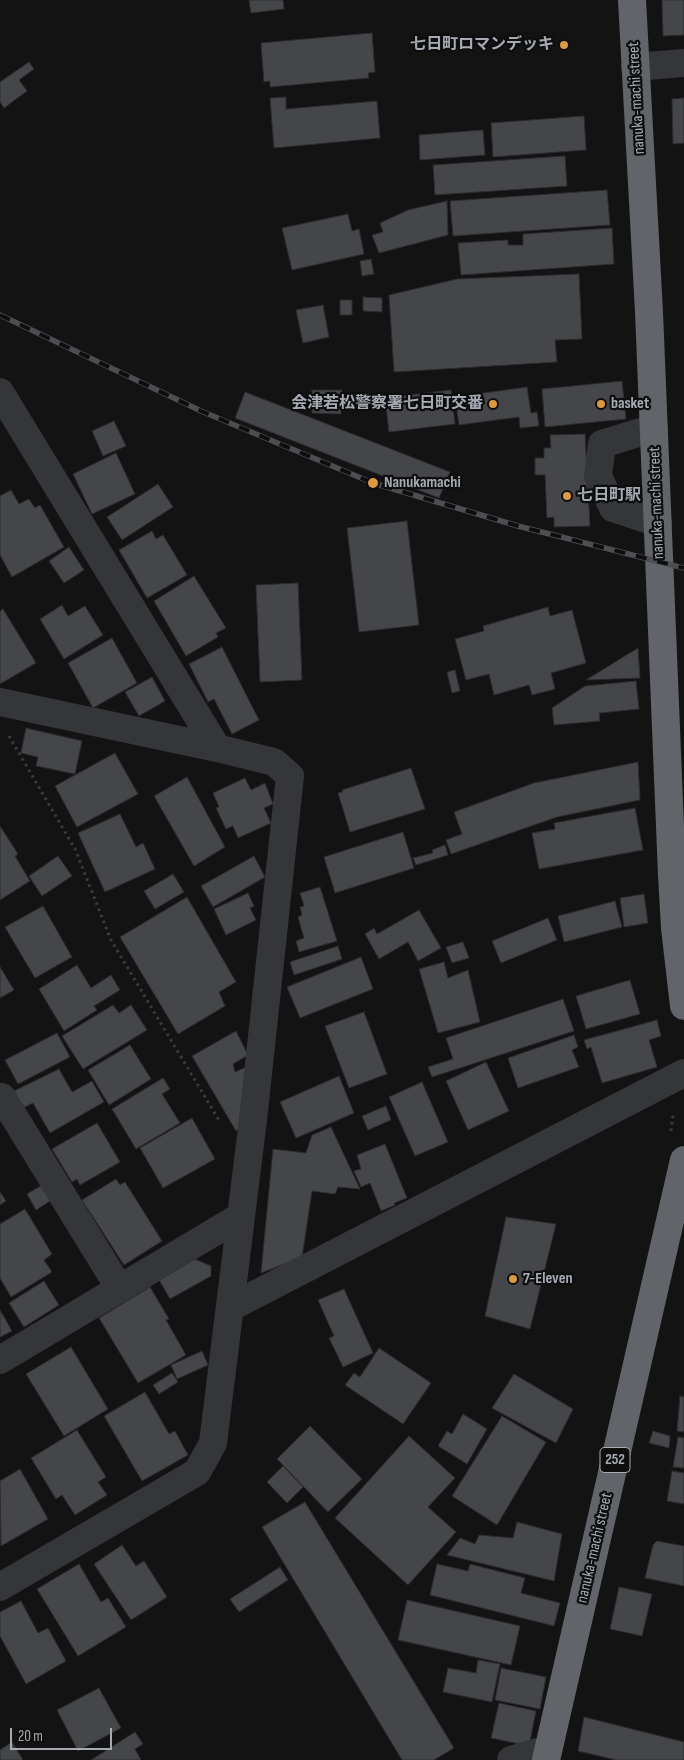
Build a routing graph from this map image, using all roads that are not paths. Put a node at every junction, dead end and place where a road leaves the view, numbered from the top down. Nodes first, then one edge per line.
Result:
1 (632, 0) edge
2 (684, 64) edge
3 (635, 67) junction
4 (0, 392) edge
5 (654, 428) junction
6 (658, 523) junction
7 (0, 702) edge
8 (217, 748) junction
9 (684, 1006) edge
10 (684, 1073) edge
11 (2, 1097) dead end
12 (684, 1160) edge
13 (241, 1216) junction
14 (120, 1289) junction
15 (231, 1307) junction
16 (0, 1360) edge
17 (0, 1588) edge
18 (547, 1755) edge
19 (511, 1760) edge

1 - 3 highway, nanuka-machi street
2 - 3 street
3 - 5 highway, nanuka-machi street
4 - 8 street
5 - 6 highway, nanuka-machi street
5 - 6 street
6 - 9 highway, nanuka-machi street
7 - 8 street
8 - 13 street
10 - 15 street
11 - 14 street
12 - 18 highway, nanuka-machi street / 252
13 - 14 street
13 - 15 street
14 - 16 street
15 - 17 street
18 - 19 street

